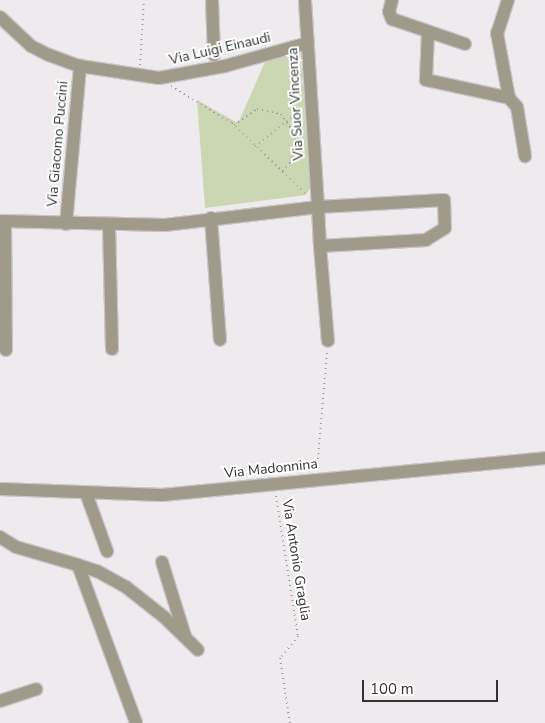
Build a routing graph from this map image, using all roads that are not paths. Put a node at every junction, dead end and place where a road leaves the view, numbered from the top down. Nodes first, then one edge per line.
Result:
1 (212, 0) edge
2 (305, 0) edge
3 (392, 0) edge
4 (508, 0) edge
5 (0, 17) edge
6 (428, 32) junction
7 (308, 44) junction
8 (465, 44) dead end
9 (214, 55) dead end
10 (80, 66) junction
11 (509, 98) junction
12 (525, 156) dead end
13 (318, 207) junction
14 (211, 218) junction
15 (2, 221) edge
16 (66, 224) junction
17 (109, 224) junction
18 (320, 246) junction
19 (220, 340) dead end
20 (328, 341) road end
21 (112, 348) dead end
22 (6, 350) dead end
23 (545, 458) edge
24 (0, 488) edge
25 (86, 492) junction
26 (0, 537) edge
27 (107, 551) dead end
28 (162, 562) dead end
29 (78, 565) junction
30 (186, 638) junction
31 (198, 650) dead end
32 (36, 689) dead end
33 (0, 701) edge
34 (136, 723) edge

1 - 9 street
2 - 7 street, Via Suor Vincenza
3 - 6 street
4 - 11 street
5 - 10 street, Via Luigi Einaudi
6 - 8 street
6 - 11 street
7 - 10 street, Via Luigi Einaudi
7 - 13 street, Via Suor Vincenza
10 - 16 street, Via Giacomo Puccini
11 - 12 street
13 - 14 street
13 - 18 street, Via Suor Vincenza
13 - 18 street
14 - 17 street
14 - 19 street
15 - 16 street
15 - 22 street
16 - 17 street
17 - 21 street
18 - 20 street, Via Suor Vincenza
23 - 25 street, Via Madonnina
24 - 25 street, Via Madonnina
25 - 27 street
26 - 29 street
28 - 30 street
29 - 30 street
29 - 34 street
30 - 31 street
32 - 33 street

